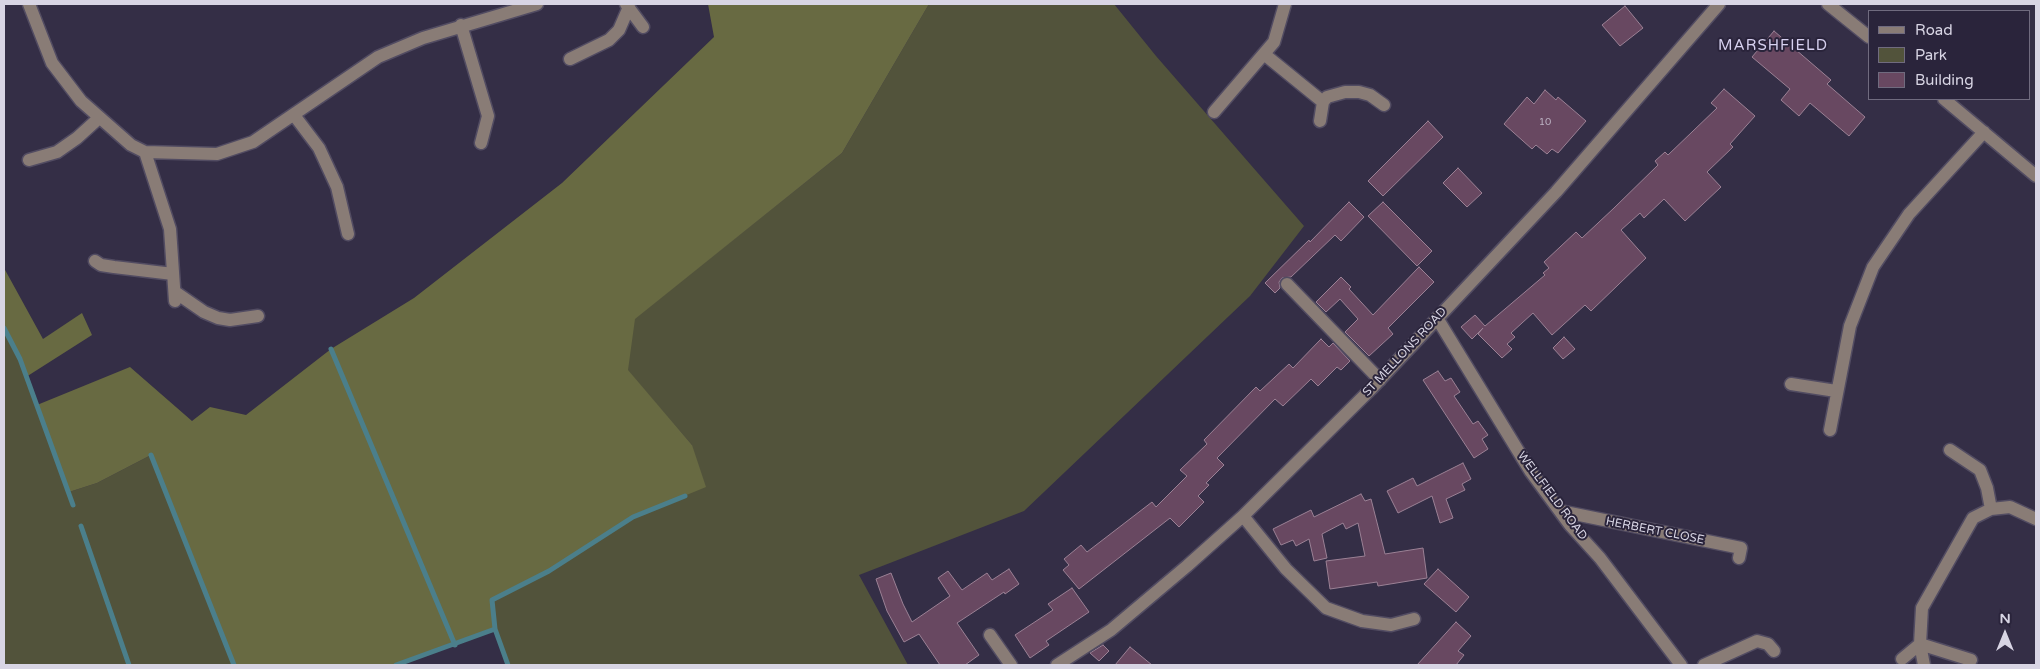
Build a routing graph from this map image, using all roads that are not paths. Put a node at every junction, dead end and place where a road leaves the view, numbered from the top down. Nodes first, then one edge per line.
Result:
1 (30, 4) edge
2 (537, 4) edge
3 (1284, 4) edge
4 (1719, 4) edge
5 (1828, 4) edge
6 (627, 5) edge
7 (461, 25) junction
8 (642, 27) dead end
9 (1868, 36) edge
10 (1264, 54) junction
11 (570, 59) dead end
12 (1945, 100) edge
13 (1323, 102) junction
14 (1384, 105) dead end
15 (1214, 112) dead end
16 (294, 115) junction
17 (99, 118) junction
18 (1320, 121) dead end
19 (1984, 132) junction
20 (481, 143) dead end
21 (145, 152) junction
22 (29, 160) dead end
23 (2036, 176) edge
24 (348, 234) dead end
25 (95, 261) dead end
26 (174, 274) junction
27 (1287, 284) dead end
28 (258, 316) dead end
29 (1437, 318) junction
30 (1380, 380) junction
31 (1791, 384) dead end
32 (1836, 391) junction
33 (1830, 430) dead end
34 (1950, 450) dead end
35 (1991, 509) junction
36 (1560, 511) junction
37 (1243, 516) junction
38 (2036, 519) edge
39 (1739, 558) dead end
40 (1414, 619) dead end
41 (990, 635) dead end
42 (1920, 644) junction
43 (1774, 651) dead end
44 (1902, 659) dead end
45 (1971, 660) dead end
46 (1011, 665) edge
47 (1056, 665) edge
48 (1681, 665) edge
49 (1704, 665) edge
50 (1924, 665) edge

1 - 17 street
2 - 7 street
3 - 10 street
4 - 29 street, ST MELLONS ROAD
5 - 9 street
6 - 8 street
6 - 11 street
7 - 16 street
7 - 20 street
10 - 13 street
10 - 15 street
12 - 19 street
13 - 14 street
13 - 18 street
16 - 21 street
16 - 24 street
17 - 21 street
17 - 22 street
19 - 23 street
19 - 32 street
21 - 26 street
25 - 26 street
26 - 28 street
27 - 30 street
29 - 30 street, ST MELLONS ROAD
29 - 36 street, WELLFIELD ROAD
30 - 37 street, ST MELLONS ROAD
31 - 32 street
32 - 33 street
34 - 35 street
35 - 38 street
35 - 42 street
36 - 39 street, HERBERT CLOSE
36 - 48 street, WELLFIELD ROAD
37 - 40 street
37 - 47 street, ST MELLONS ROAD
41 - 46 street
42 - 44 street
42 - 45 street
42 - 50 street
43 - 49 street

